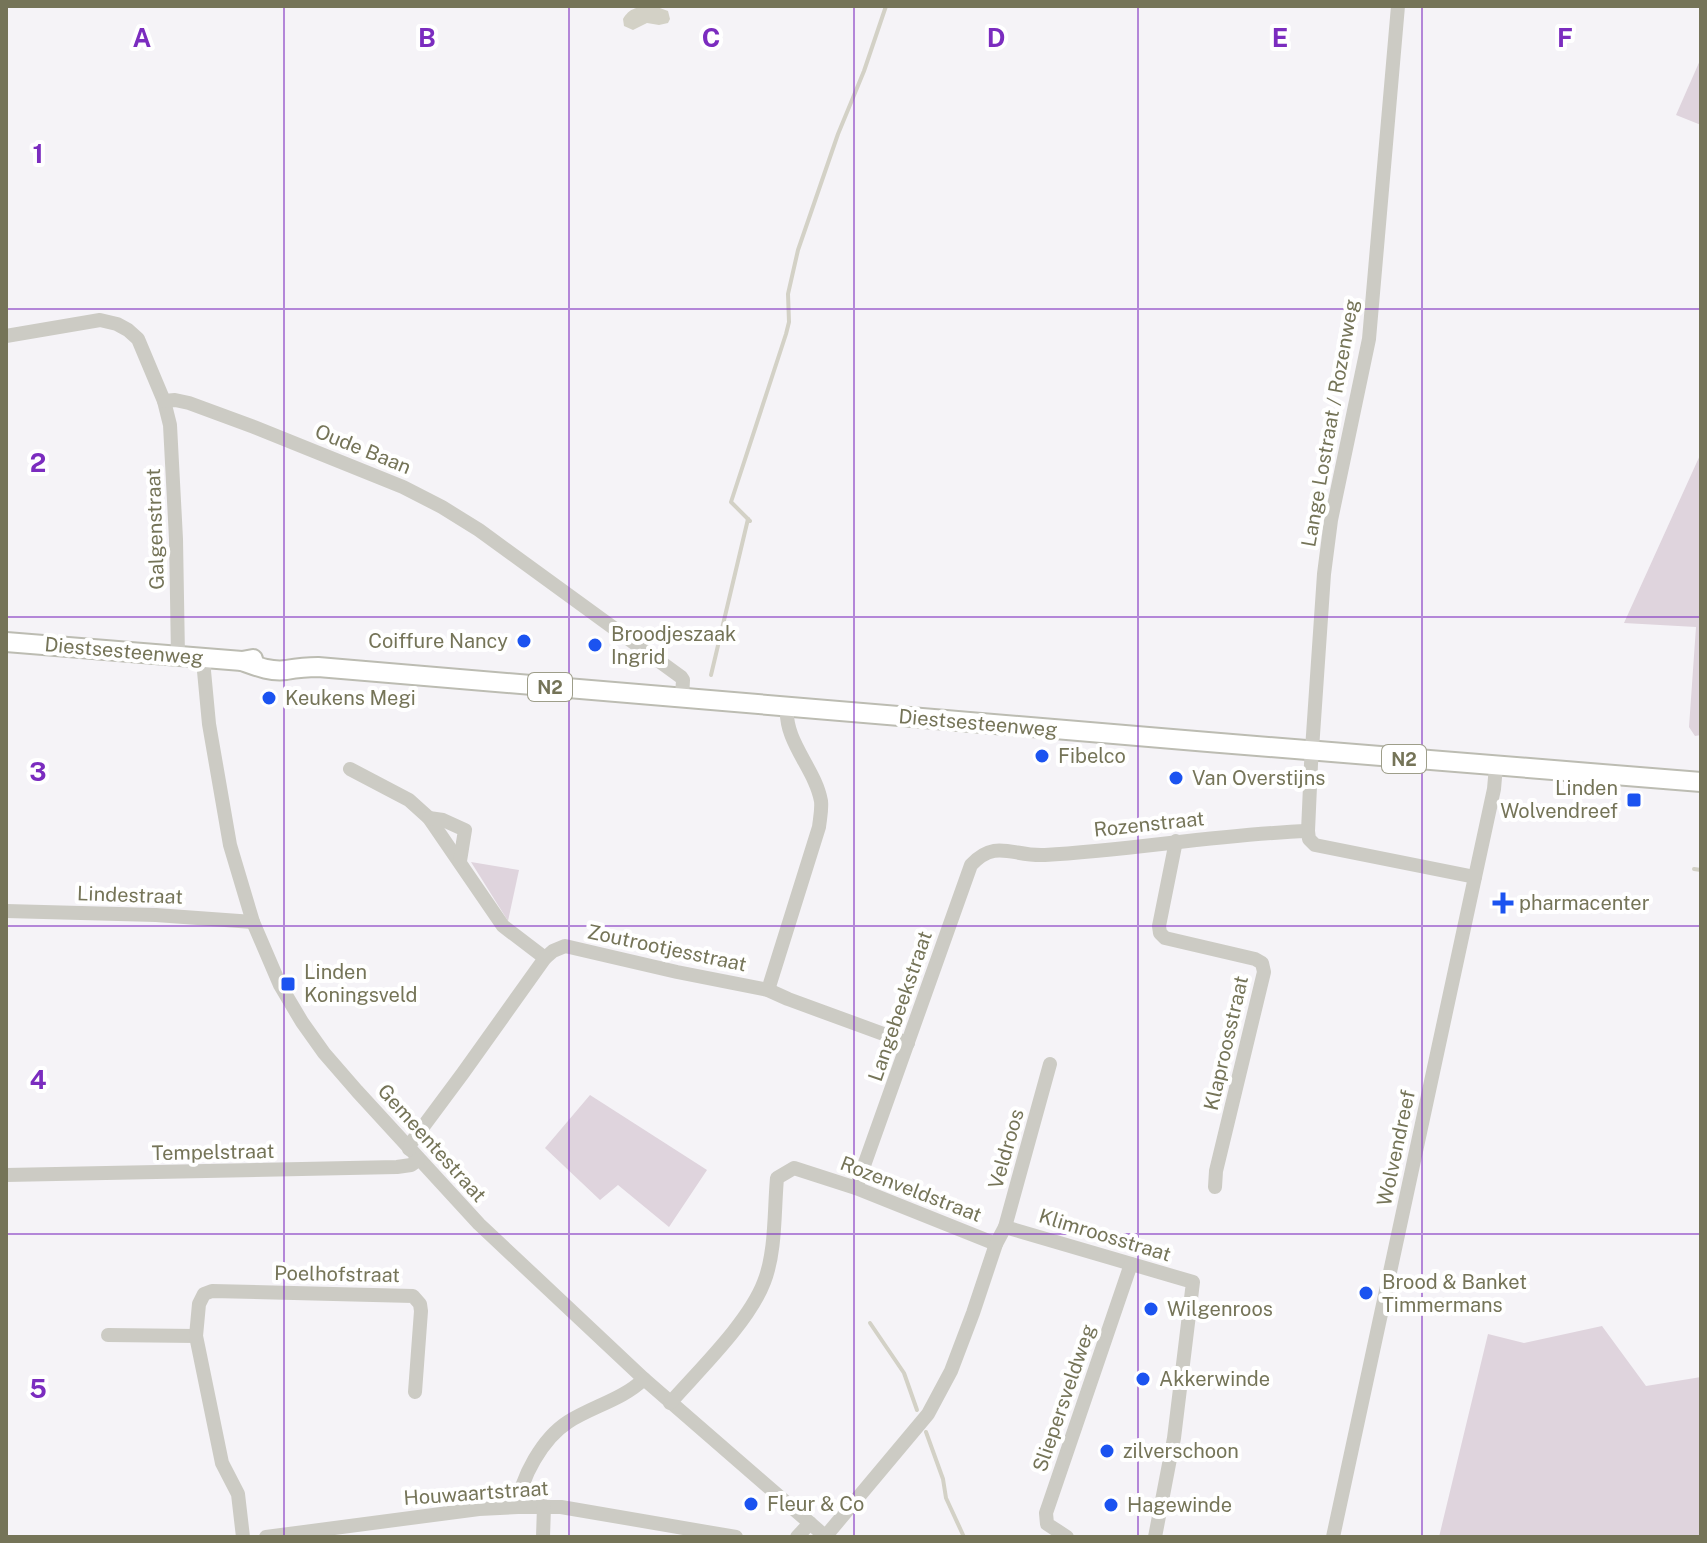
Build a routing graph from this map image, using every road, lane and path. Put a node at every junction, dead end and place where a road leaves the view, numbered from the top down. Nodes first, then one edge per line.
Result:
1 (1398, 6) edge
2 (6, 336) edge
3 (164, 401) junction
4 (6, 642) edge
5 (178, 656) junction
6 (205, 658) junction
7 (682, 698) junction
8 (787, 707) junction
9 (1312, 751) junction
10 (1496, 766) junction
11 (350, 769) dead end
12 (1701, 782) edge
13 (429, 818) junction
14 (1308, 831) junction
15 (1176, 841) junction
16 (995, 849) joint
17 (460, 861) junction
18 (1475, 877) junction
19 (6, 911) edge
20 (253, 922) junction
21 (545, 958) junction
22 (768, 990) junction
23 (908, 1043) junction
24 (1050, 1064) dead end
25 (414, 1154) junction
26 (6, 1175) edge
27 (1215, 1187) dead end
28 (856, 1188) junction
29 (1005, 1227) junction
30 (996, 1244) junction
31 (1131, 1264) junction
32 (108, 1335) dead end
33 (196, 1336) junction
34 (644, 1379) junction
35 (415, 1392) dead end
36 (670, 1403) junction
37 (544, 1506) junction
38 (518, 1507) junction
39 (810, 1523) junction
40 (243, 1537) edge
41 (266, 1537) edge
42 (543, 1537) edge
43 (736, 1537) edge
44 (797, 1537) edge
45 (826, 1537) edge
46 (1067, 1537) edge
47 (1155, 1537) edge
48 (1333, 1537) edge

1 - 9 street, Lange Lostraat / Rozenweg
2 - 3 street
3 - 5 street, Galgenstraat
3 - 7 street, Oude Baan
4 - 5 main road, Diestsesteenweg / N2
5 - 6 main road, Diestsesteenweg / N2
6 - 7 main road, Diestsesteenweg / N2
6 - 20 street, Gemeentestraat
7 - 8 main road, Diestsesteenweg / N2
8 - 9 main road, Diestsesteenweg / N2
8 - 22 street, Zoutrootjesstraat
9 - 10 main road, Diestsesteenweg / N2
9 - 14 street
10 - 12 main road, Diestsesteenweg / N2
10 - 18 street, Wolvendreef
11 - 13 street
13 - 17 street
13 - 17 street
14 - 15 street, Rozenstraat
14 - 18 street
15 - 16 street, Rozenstraat
15 - 27 street, Klaproosstraat
16 - 23 street, Langebeekstraat
17 - 21 street
18 - 48 street, Wolvendreef
19 - 20 street, Lindestraat
20 - 25 street, Gemeentestraat
21 - 22 street, Zoutrootjesstraat
21 - 25 street
22 - 23 street
23 - 28 street, Langebeekstraat
24 - 29 street, Veldroos
25 - 26 street, Tempelstraat
25 - 34 street, Gemeentestraat
28 - 30 street, Rozenveldstraat
28 - 36 street, Rozenveldstraat
29 - 30 street, Veldroos
29 - 31 street, Klimroosstraat
30 - 45 street, Rozenveldstraat
31 - 46 street, Sliepersveldweg
31 - 47 street, Klimroosstraat
32 - 33 street
33 - 35 street, Poelhofstraat
33 - 40 street, Poelhofstraat
34 - 36 street, Gemeentestraat
34 - 38 street
36 - 39 street, Gemeentestraat
37 - 38 street, Houwaartstraat
37 - 42 street
37 - 43 street, Houwaartstraat
38 - 41 street, Houwaartstraat
39 - 44 street
39 - 45 street, Gemeentestraat

